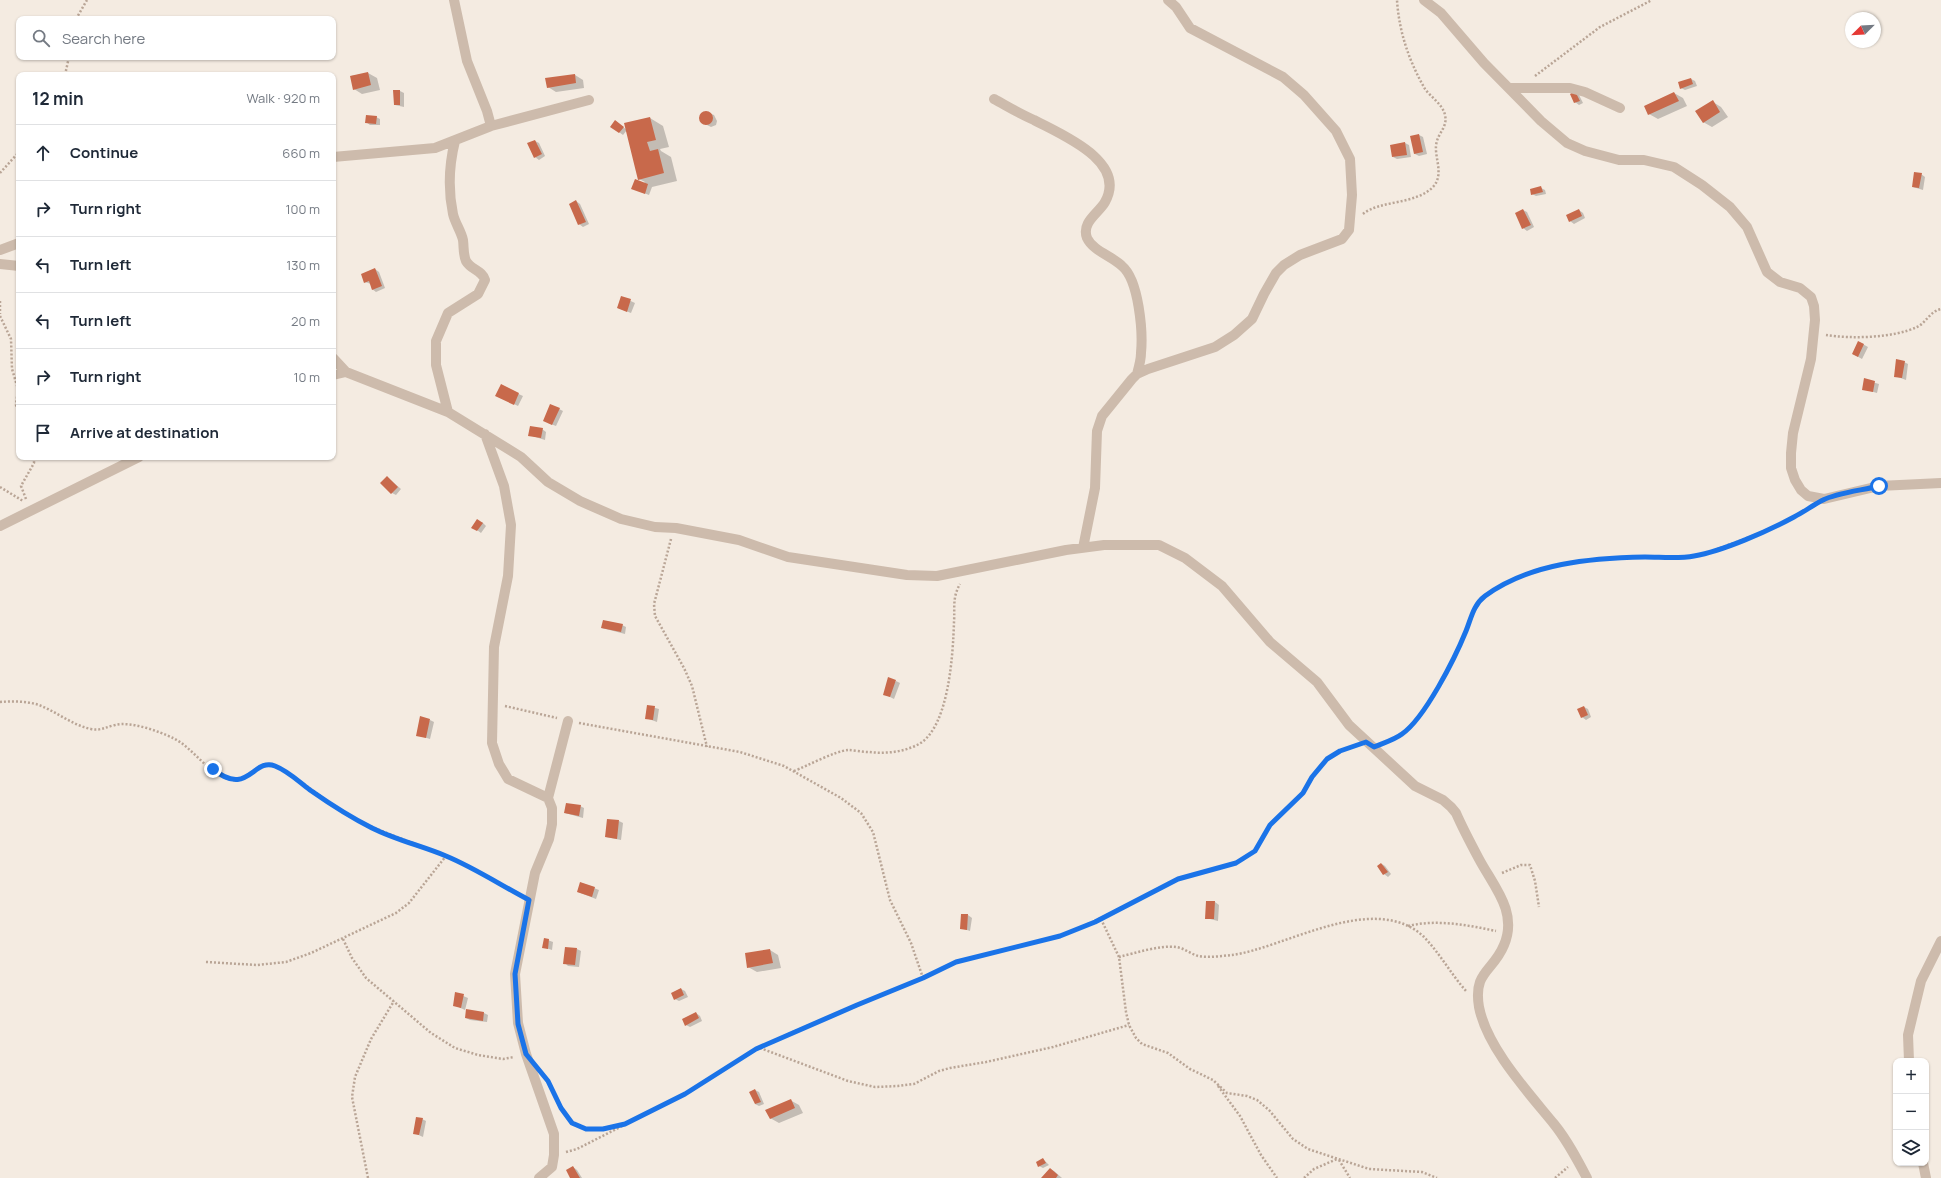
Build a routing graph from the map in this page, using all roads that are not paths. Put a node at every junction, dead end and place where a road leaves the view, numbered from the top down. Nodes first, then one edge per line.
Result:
1 (454, 0) edge
2 (1168, 0) edge
3 (1424, 0) edge
4 (1509, 88) junction
5 (994, 99) dead end
6 (589, 100) dead end
7 (1620, 108) dead end
8 (491, 126) junction
9 (455, 141) junction
10 (336, 157) edge
11 (16, 244) edge
12 (0, 250) edge
13 (0, 264) edge
14 (16, 266) edge
15 (336, 361) edge
16 (346, 372) junction
17 (336, 374) edge
18 (1137, 374) junction
19 (448, 412) junction
20 (485, 434) junction
21 (133, 460) edge
22 (1941, 484) edge
23 (0, 526) edge
24 (1083, 548) junction
25 (568, 721) road end
26 (548, 798) junction
27 (1941, 941) edge
28 (1909, 1058) edge
29 (1924, 1166) edge
30 (539, 1178) edge
31 (1587, 1178) edge
32 (1926, 1178) edge

1 - 8 street
2 - 18 street
3 - 4 street
4 - 7 street
4 - 22 street
5 - 18 street
6 - 8 street
8 - 9 street
9 - 10 street
9 - 19 street
11 - 12 street
13 - 14 street
15 - 16 street
16 - 17 street
16 - 19 street
18 - 24 street
19 - 20 street
20 - 24 street
20 - 26 street
21 - 23 street
24 - 31 street
25 - 26 street
26 - 30 street
27 - 28 street
29 - 32 street

